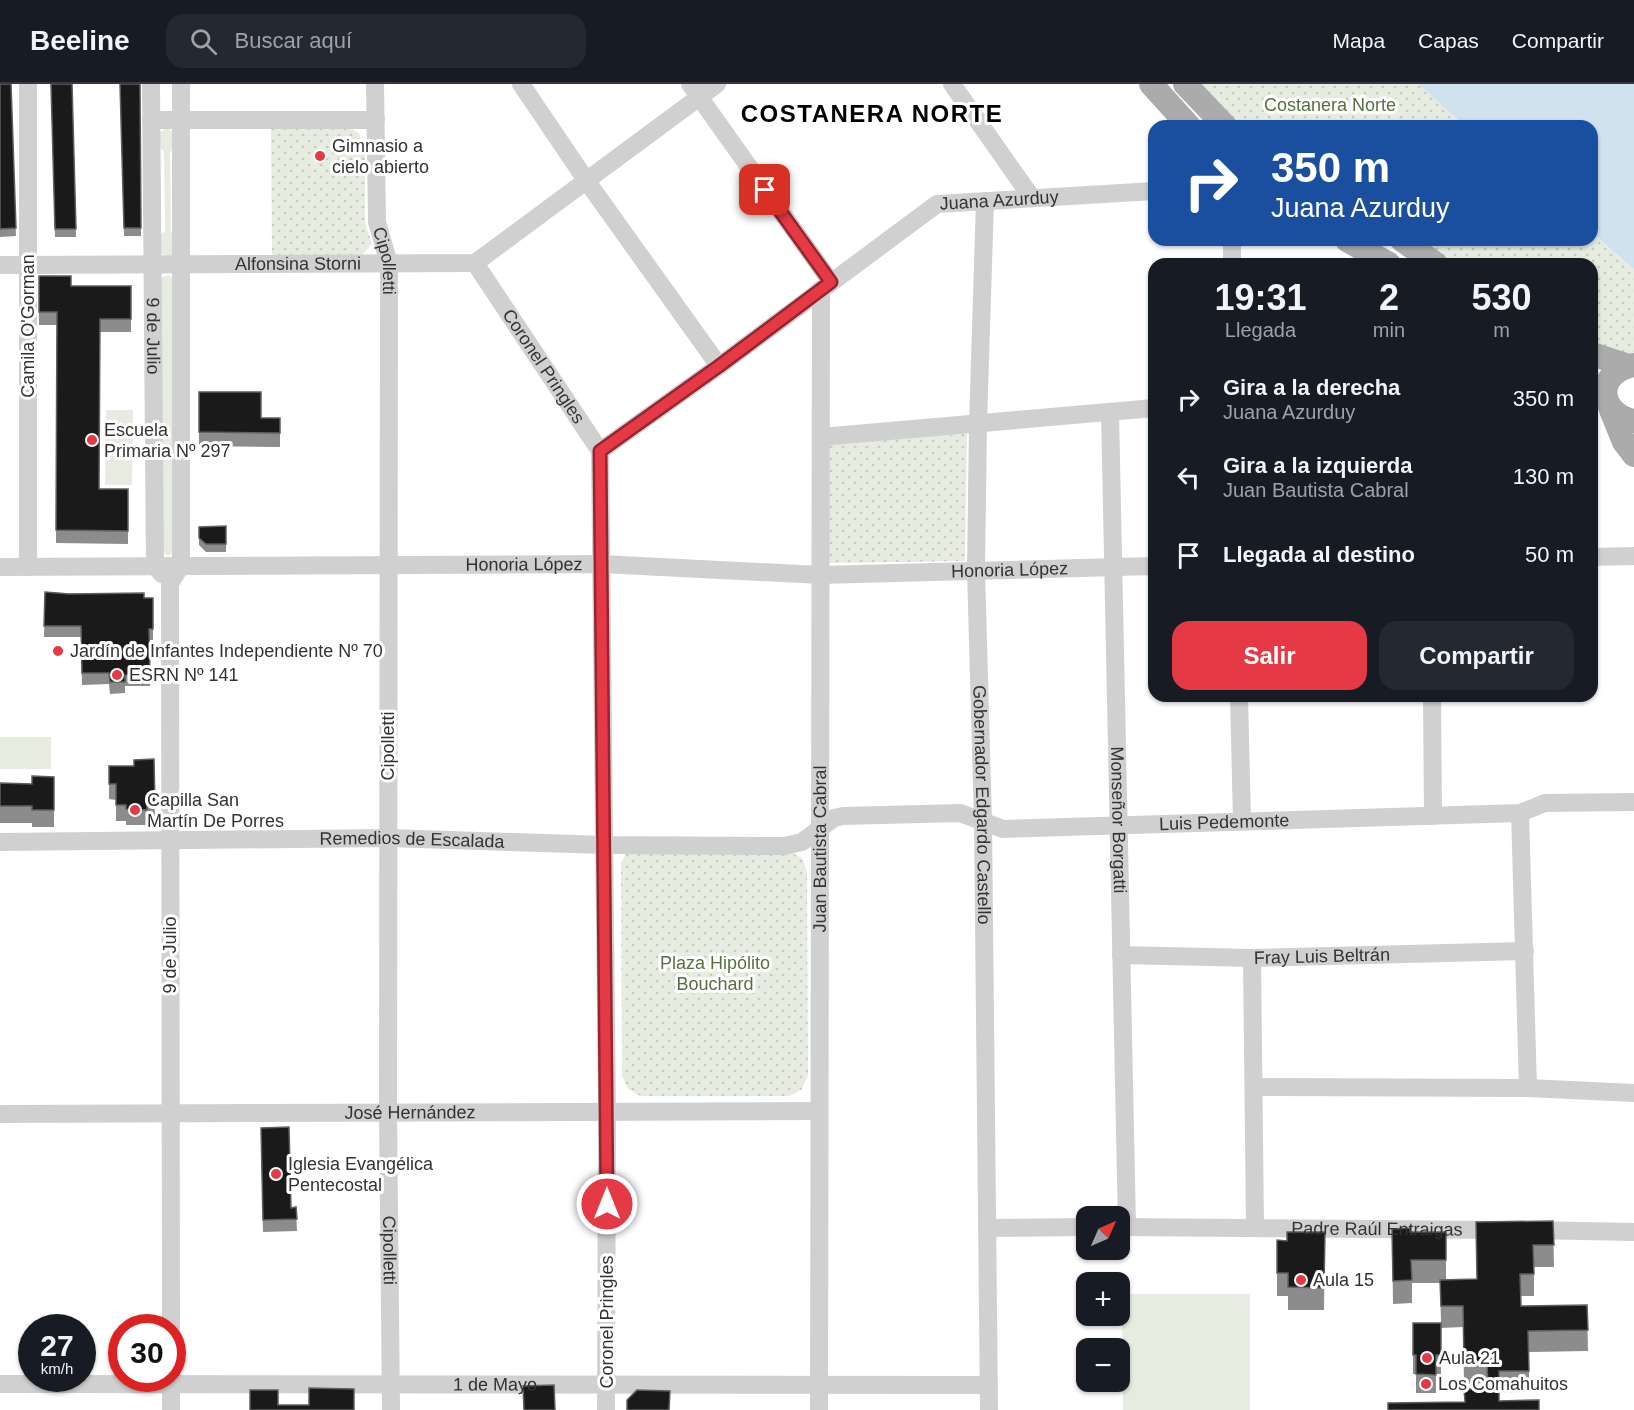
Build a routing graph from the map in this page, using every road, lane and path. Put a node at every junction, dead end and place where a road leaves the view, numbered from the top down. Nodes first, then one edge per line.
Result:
1 (28, 84) edge
2 (151, 84) edge
3 (181, 84) edge
4 (375, 84) edge
5 (521, 84) edge
6 (717, 84) edge
7 (952, 84) edge
8 (1151, 84) edge
9 (1185, 84) edge
10 (694, 91) edge
11 (152, 120) junction
12 (181, 120) junction
13 (376, 120) junction
14 (1184, 120) edge
15 (1219, 120) edge
16 (586, 180) junction
17 (1148, 191) edge
18 (1032, 198) junction
19 (985, 201) junction
20 (1358, 246) edge
21 (1410, 246) edge
22 (1378, 258) edge
23 (1428, 258) edge
24 (476, 263) junction
25 (152, 264) junction
26 (181, 264) junction
27 (389, 264) junction
28 (0, 265) edge
29 (28, 265) junction
30 (826, 286) junction
31 (1598, 356) edge
32 (719, 366) junction
33 (1631, 366) edge
34 (1604, 403) edge
35 (1148, 409) edge
36 (1110, 412) junction
37 (1634, 421) edge
38 (978, 424) junction
39 (821, 437) junction
40 (600, 451) junction
41 (1634, 455) edge
42 (1634, 556) edge
43 (1598, 557) edge
44 (388, 564) junction
45 (602, 564) junction
46 (154, 566) junction
47 (181, 566) junction
48 (1148, 566) edge
49 (0, 567) edge
50 (28, 567) junction
51 (1112, 567) junction
52 (976, 570) junction
53 (821, 575) junction
54 (170, 583) junction
55 (1239, 702) edge
56 (1432, 702) edge
57 (1634, 802) edge
58 (1520, 813) junction
59 (1433, 816) junction
60 (983, 821) junction
61 (1242, 821) junction
62 (1120, 826) junction
63 (820, 831) junction
64 (388, 838) junction
65 (170, 841) junction
66 (0, 842) edge
67 (605, 844) junction
68 (1525, 951) junction
69 (1121, 955) junction
70 (1252, 958) junction
71 (1254, 1087) junction
72 (1528, 1088) junction
73 (1634, 1093) edge
74 (819, 1111) junction
75 (388, 1113) junction
76 (607, 1113) junction
77 (0, 1114) edge
78 (170, 1114) junction
79 (1123, 1206) edge
80 (1130, 1226) edge
81 (1076, 1227) edge
82 (1255, 1227) junction
83 (987, 1228) junction
84 (1634, 1232) edge
85 (171, 1314) edge
86 (186, 1381) edge
87 (108, 1382) edge
88 (0, 1384) edge
89 (391, 1385) junction
90 (606, 1385) junction
91 (819, 1385) junction
92 (989, 1385) junction
93 (171, 1392) edge
94 (171, 1410) edge
95 (391, 1410) edge
96 (606, 1410) edge
97 (819, 1410) edge
98 (989, 1410) edge

1 - 29 street, Camila O'Gorman
2 - 11 street, 9 de Julio
3 - 12 street, 9 de Julio
4 - 13 street, Cipolletti
5 - 16 street
6 - 10 street
7 - 18 street
8 - 14 main road
9 - 15 main road
10 - 16 street
10 - 30 street
11 - 12 street
11 - 25 street, 9 de Julio
12 - 13 street
12 - 26 street, 9 de Julio
13 - 27 street, Cipolletti
16 - 24 street
16 - 32 street
17 - 18 street, Juana Azurduy
18 - 19 street, Juana Azurduy
19 - 30 street, Juana Azurduy
19 - 38 street, Gobernador Edgardo Castello
20 - 22 main road
21 - 23 main road
24 - 27 street, Alfonsina Storni
24 - 40 street, Coronel Pringles
25 - 26 street, Alfonsina Storni
25 - 29 street, Alfonsina Storni
25 - 46 street, 9 de Julio
26 - 27 street, Alfonsina Storni
26 - 47 street, 9 de Julio
27 - 44 street, Cipolletti
28 - 29 street, Alfonsina Storni
29 - 50 street, Camila O'Gorman
30 - 32 street, Juana Azurduy
30 - 39 street, Juan Bautista Cabral
31 - 33 main road
32 - 40 street, Juana Azurduy
33 - 34 main road
34 - 37 main road
34 - 41 main road
35 - 36 street
36 - 38 street
36 - 51 street, Monseñor Borgatti
38 - 39 street
38 - 52 street, Gobernador Edgardo Castello
39 - 53 street, Juan Bautista Cabral
40 - 45 street, Coronel Pringles
42 - 43 street
44 - 45 street, Honoria López
44 - 47 street, Honoria López
44 - 64 street, Cipolletti
45 - 53 street, Honoria López
45 - 67 street, Coronel Pringles
46 - 47 street, Honoria López
46 - 50 street, Honoria López
46 - 54 street
47 - 54 street
48 - 51 street, Honoria López
49 - 50 street, Honoria López
51 - 52 street, Honoria López
51 - 62 street, Monseñor Borgatti
52 - 53 street, Honoria López
52 - 60 street, Gobernador Edgardo Castello
53 - 63 street, Juan Bautista Cabral
54 - 65 street, 9 de Julio
55 - 61 street
56 - 59 street
57 - 58 street, Luis Pedemonte
58 - 59 street, Luis Pedemonte
58 - 68 street
59 - 61 street, Luis Pedemonte
60 - 62 street, Luis Pedemonte
60 - 63 street, Luis Pedemonte
60 - 83 street, Gobernador Edgardo Castello
61 - 62 street, Luis Pedemonte
62 - 69 street, Monseñor Borgatti
63 - 67 street, Remedios de Escalada
63 - 74 street, Juan Bautista Cabral
64 - 65 street, Remedios de Escalada
64 - 67 street, Remedios de Escalada
64 - 75 street, Cipolletti
65 - 66 street, Remedios de Escalada
65 - 78 street, 9 de Julio
67 - 76 street, Coronel Pringles
68 - 70 street, Fray Luis Beltrán
68 - 72 street
69 - 70 street, Fray Luis Beltrán
69 - 79 street, Monseñor Borgatti
70 - 71 street
71 - 72 street
71 - 82 street
72 - 73 street
74 - 76 street, José Hernández
74 - 91 street, Juan Bautista Cabral
75 - 76 street, José Hernández
75 - 78 street, José Hernández
75 - 89 street, Cipolletti
76 - 90 street, Coronel Pringles
77 - 78 street, José Hernández
78 - 85 street, 9 de Julio
80 - 82 street, Padre Raúl Entraigas
81 - 83 street
82 - 84 street, Padre Raúl Entraigas
83 - 92 street, Gobernador Edgardo Castello
86 - 89 street, 1 de Mayo
87 - 88 street, 1 de Mayo
89 - 90 street, 1 de Mayo
89 - 95 street, Cipolletti
90 - 91 street, 1 de Mayo
90 - 96 street, Coronel Pringles
91 - 92 street, 1 de Mayo
91 - 97 street, Juan Bautista Cabral
92 - 98 street, Gobernador Edgardo Castello
93 - 94 street

